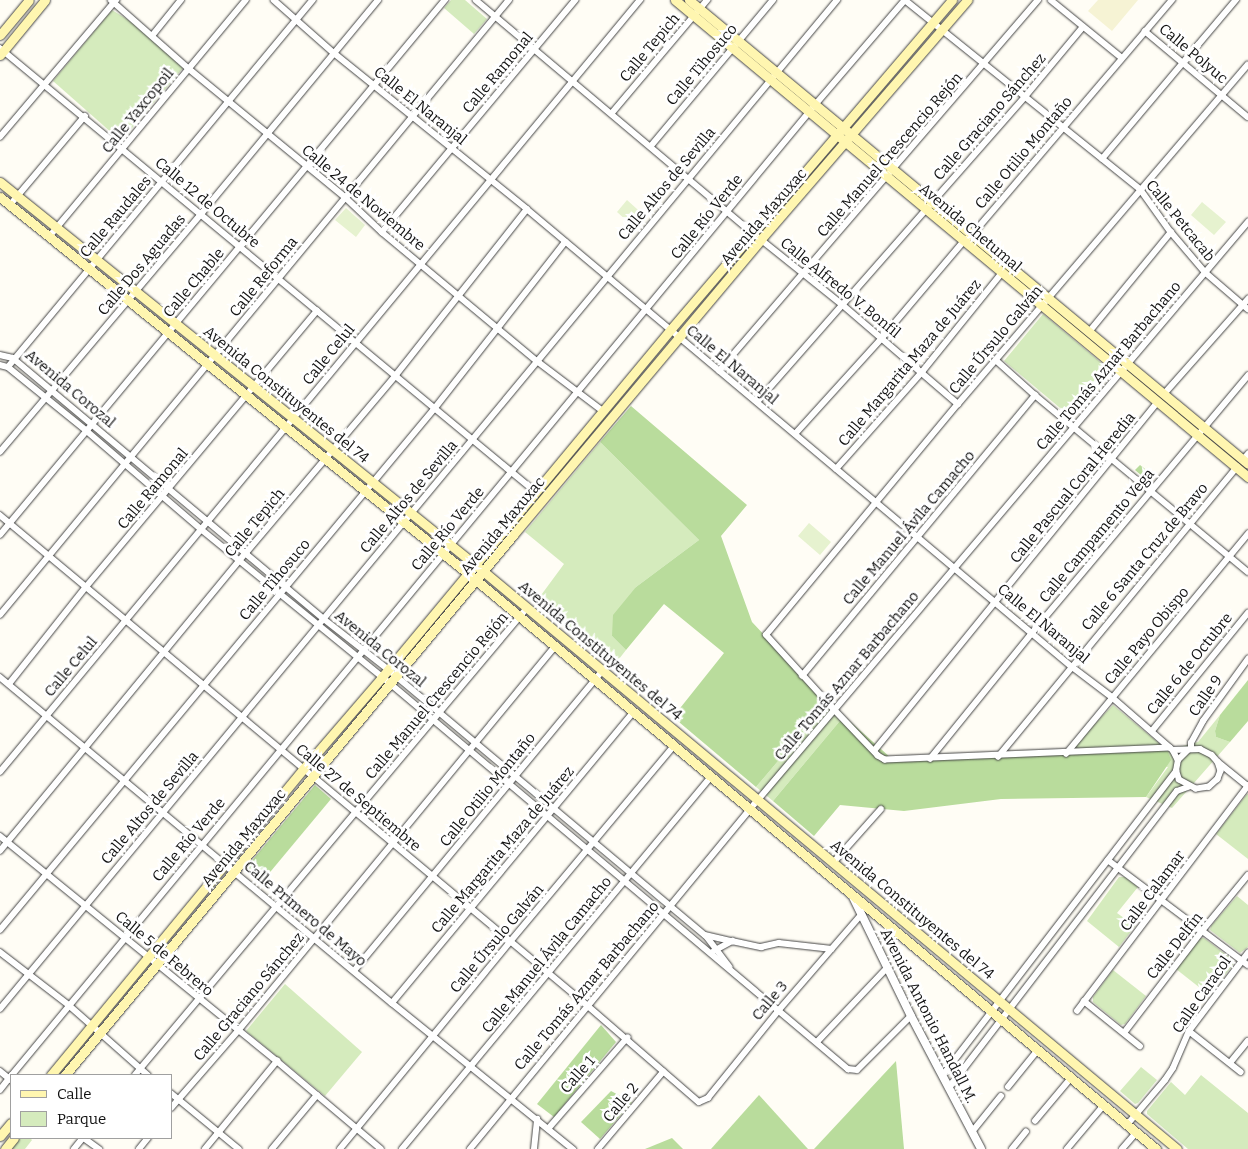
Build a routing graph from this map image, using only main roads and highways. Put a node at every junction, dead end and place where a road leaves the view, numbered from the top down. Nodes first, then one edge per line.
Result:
1 (29, 0) edge
2 (46, 0) edge
3 (674, 0) edge
4 (689, 0) edge
5 (952, 0) edge
6 (967, 0) edge
7 (696, 12) junction
8 (0, 35) edge
9 (1, 51) edge
10 (839, 131) junction
11 (849, 140) junction
12 (0, 182) edge
13 (0, 197) edge
14 (929, 206) junction
15 (1246, 459) edge
16 (1248, 477) edge
17 (475, 565) junction
18 (483, 571) junction
19 (468, 573) junction
20 (476, 580) junction
21 (52, 1074) edge
22 (66, 1074) edge
23 (10, 1124) edge
24 (0, 1136) edge
25 (13, 1139) edge
26 (5, 1149) edge
27 (1156, 1149) edge
28 (1177, 1149) edge

1 - 8 main road
2 - 9 main road
3 - 7 main road, Avenida Chetumal
4 - 7 main road, Avenida Chetumal
5 - 10 main road, Avenida Maxuxac
6 - 11 main road, Avenida Maxuxac
7 - 10 main road, Avenida Chetumal
10 - 11 main road, Avenida Chetumal
10 - 17 main road, Avenida Maxuxac
11 - 14 main road, Avenida Chetumal
11 - 18 main road, Avenida Maxuxac
12 - 17 main road, Avenida Constituyentes del 74
13 - 19 main road, Avenida Constituyentes del 74
14 - 15 main road, Avenida Chetumal
14 - 16 main road, Avenida Chetumal
17 - 18 main road, Avenida Constituyentes del 74
17 - 19 main road, Avenida Maxuxac
18 - 20 main road, Avenida Maxuxac
18 - 28 main road, Avenida Constituyentes del 74
19 - 20 main road, Avenida Constituyentes del 74
19 - 21 main road, Avenida Maxuxac
20 - 22 main road, Avenida Maxuxac
20 - 27 main road, Avenida Constituyentes del 74
23 - 24 main road
25 - 26 main road

